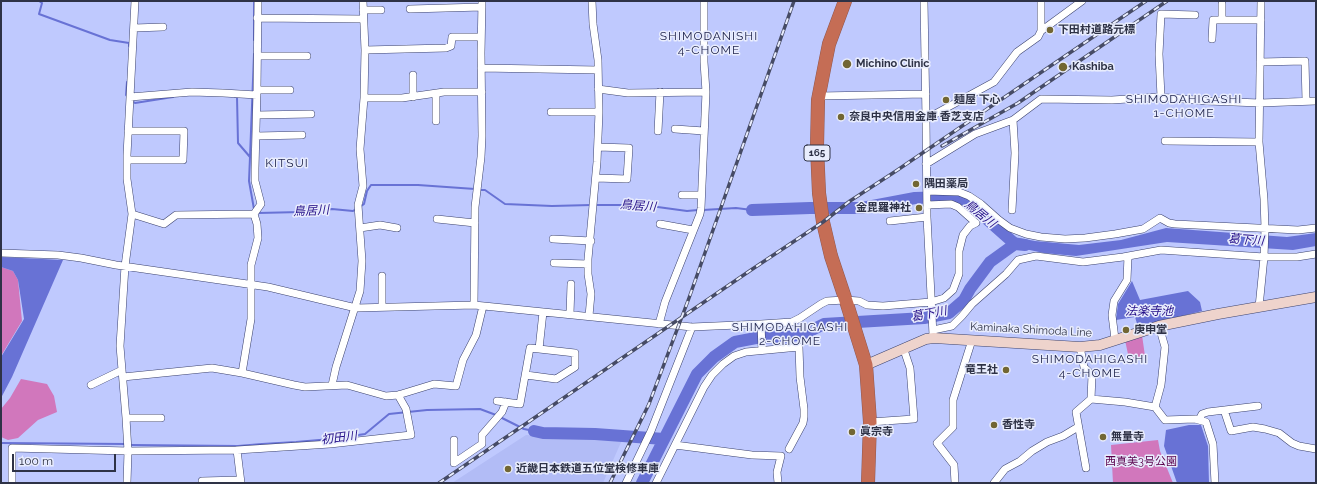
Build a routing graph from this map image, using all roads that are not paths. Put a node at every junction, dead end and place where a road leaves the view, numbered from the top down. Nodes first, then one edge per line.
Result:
1 (135, 1) edge
2 (258, 1) edge
3 (363, 1) edge
4 (592, 1) edge
5 (704, 1) edge
6 (845, 1) edge
7 (924, 1) edge
8 (1041, 1) edge
9 (1082, 1) edge
10 (1261, 1) edge
11 (482, 4) edge
12 (1222, 4) dead end
13 (410, 9) dead end
14 (363, 10) junction
15 (381, 10) dead end
16 (1195, 15) dead end
17 (257, 18) junction
18 (364, 19) junction
19 (1222, 20) junction
20 (1261, 20) junction
21 (163, 27) dead end
22 (134, 28) junction
23 (1041, 31) junction
24 (481, 37) junction
25 (1212, 39) dead end
26 (365, 50) junction
27 (258, 56) junction
28 (307, 56) dead end
29 (1260, 62) junction
30 (481, 68) junction
31 (598, 70) junction
32 (413, 75) dead end
33 (598, 89) junction
34 (290, 90) dead end
35 (482, 92) junction
36 (660, 92) junction
37 (706, 92) junction
38 (257, 93) junction
39 (436, 94) junction
40 (926, 94) junction
41 (819, 96) junction
42 (413, 97) junction
43 (1161, 97) junction
44 (364, 98) junction
45 (130, 99) junction
46 (1306, 101) junction
47 (1316, 101) edge
48 (1260, 103) junction
49 (551, 112) dead end
50 (599, 112) junction
51 (311, 114) dead end
52 (257, 115) junction
53 (926, 120) junction
54 (1013, 120) junction
55 (436, 121) dead end
56 (675, 129) dead end
57 (128, 131) junction
58 (658, 131) dead end
59 (704, 131) junction
60 (302, 135) dead end
61 (256, 136) junction
62 (1165, 141) dead end
63 (1259, 142) junction
64 (598, 147) junction
65 (127, 160) junction
66 (926, 164) junction
67 (596, 178) junction
68 (927, 191) junction
69 (682, 195) dead end
70 (701, 195) junction
71 (927, 205) junction
72 (1012, 210) dead end
73 (132, 214) junction
74 (254, 214) junction
75 (927, 217) junction
76 (437, 219) dead end
77 (890, 221) dead end
78 (475, 223) junction
79 (660, 224) dead end
80 (360, 228) junction
81 (398, 228) dead end
82 (1264, 228) junction
83 (1316, 228) edge
84 (693, 230) junction
85 (553, 239) dead end
86 (591, 240) junction
87 (1, 253) edge
88 (1316, 254) edge
89 (1128, 256) junction
90 (1264, 257) junction
91 (554, 263) dead end
92 (588, 264) junction
93 (125, 266) junction
94 (382, 276) dead end
95 (251, 284) junction
96 (571, 284) dead end
97 (1316, 297) edge
98 (846, 302) junction
99 (931, 302) junction
100 (474, 305) junction
101 (483, 306) junction
102 (382, 307) junction
103 (1259, 307) junction
104 (356, 308) junction
105 (543, 312) junction
106 (570, 314) junction
107 (589, 316) junction
108 (659, 324) junction
109 (761, 324) junction
110 (1159, 326) junction
111 (692, 327) junction
112 (933, 334) junction
113 (1114, 339) junction
114 (972, 340) junction
115 (1080, 347) junction
116 (539, 349) junction
117 (762, 350) junction
118 (904, 350) junction
119 (866, 365) junction
120 (242, 373) junction
121 (122, 374) junction
122 (526, 374) junction
123 (91, 385) dead end
124 (332, 385) junction
125 (398, 395) junction
126 (1091, 399) junction
127 (496, 401) dead end
128 (506, 402) junction
129 (1258, 406) dead end
130 (1156, 407) junction
131 (1224, 410) junction
132 (126, 418) junction
133 (161, 418) dead end
134 (1199, 420) junction
135 (870, 422) junction
136 (1078, 428) junction
137 (454, 440) dead end
138 (675, 445) junction
139 (790, 449) dead end
140 (1316, 449) edge
141 (237, 450) junction
142 (128, 452) junction
143 (1086, 468) dead end
144 (202, 481) dead end
145 (240, 482) edge
146 (12, 483) edge
147 (127, 483) edge
148 (626, 483) edge
149 (656, 483) edge
150 (778, 483) edge
151 (868, 483) edge
152 (955, 483) edge
153 (994, 483) edge
154 (1214, 483) edge

1 - 22 street
2 - 17 street
3 - 14 street
4 - 31 street
5 - 37 street
6 - 41 highway, 165
7 - 40 street
8 - 23 street
9 - 23 street
10 - 20 street
11 - 13 street
11 - 24 street
12 - 19 street
14 - 15 street
14 - 18 street
16 - 43 street
17 - 18 street
17 - 27 street
18 - 26 street
19 - 20 street
19 - 25 street
20 - 29 street
21 - 22 street
22 - 45 street
23 - 53 street
24 - 26 street
24 - 30 street
26 - 44 street
27 - 28 street
27 - 38 street
29 - 46 street
29 - 48 street
30 - 31 street
30 - 35 street
31 - 33 street
32 - 42 street
33 - 36 street
33 - 50 street
34 - 38 street
35 - 39 street
35 - 78 street
36 - 37 street
36 - 58 street
37 - 59 street
38 - 45 street
38 - 52 street
39 - 42 street
39 - 55 street
40 - 41 street
40 - 53 street
41 - 98 highway, 165
42 - 44 street
43 - 48 street
43 - 54 street
44 - 80 street
45 - 57 street
46 - 47 street
46 - 48 street
48 - 63 street
49 - 50 street
50 - 64 street
51 - 52 street
52 - 61 street
53 - 66 street
54 - 66 street
54 - 72 street
56 - 59 street
57 - 65 street
57 - 65 street
59 - 70 street
60 - 61 street
61 - 74 street
62 - 63 street
63 - 82 street
64 - 67 street
64 - 67 street
65 - 73 street
66 - 68 street
67 - 86 street
68 - 71 street
68 - 82 street
69 - 70 street
70 - 84 street
71 - 75 street
71 - 99 street
73 - 74 street
73 - 93 street
74 - 95 street
75 - 77 street
75 - 99 street
76 - 78 street
78 - 100 street
79 - 84 street
80 - 81 street
80 - 104 street
82 - 83 street
82 - 90 street
84 - 108 street
85 - 86 street
86 - 92 street
87 - 93 street
88 - 90 street
89 - 90 street
89 - 112 street
89 - 113 street
90 - 103 street
91 - 92 street
92 - 107 street
93 - 95 street
93 - 121 street
94 - 102 street
95 - 104 street
95 - 120 street
96 - 106 street
97 - 103 main road, Kaminaka Shimoda Line
98 - 99 street
98 - 109 street
98 - 119 highway, 165
99 - 112 street
100 - 101 street
100 - 102 street
101 - 105 street
101 - 125 street
102 - 104 street
103 - 110 main road, Kaminaka Shimoda Line
104 - 124 street
105 - 106 street
105 - 116 street
106 - 107 street
107 - 108 street
108 - 111 street
109 - 111 street
109 - 117 street
110 - 113 main road, Kaminaka Shimoda Line
110 - 130 street
111 - 148 street
112 - 114 main road, Kaminaka Shimoda Line
112 - 118 main road, Kaminaka Shimoda Line
113 - 115 main road, Kaminaka Shimoda Line
114 - 115 main road, Kaminaka Shimoda Line
114 - 152 street
115 - 126 street
116 - 122 street
116 - 122 street
117 - 138 street
117 - 139 street
118 - 119 main road, Kaminaka Shimoda Line
118 - 135 street
119 - 135 highway, 165
120 - 121 street
120 - 124 street
121 - 123 street
121 - 132 street
122 - 128 street
124 - 125 street
125 - 141 street
126 - 130 street
126 - 136 street
127 - 128 street
128 - 137 street
129 - 131 street
130 - 134 street
131 - 134 street
131 - 140 street
132 - 133 street
132 - 142 street
134 - 154 street
135 - 151 highway, 165
136 - 143 street
136 - 153 street
138 - 149 street
138 - 150 street
141 - 142 street
141 - 145 street
142 - 146 street
142 - 147 street
144 - 145 street

